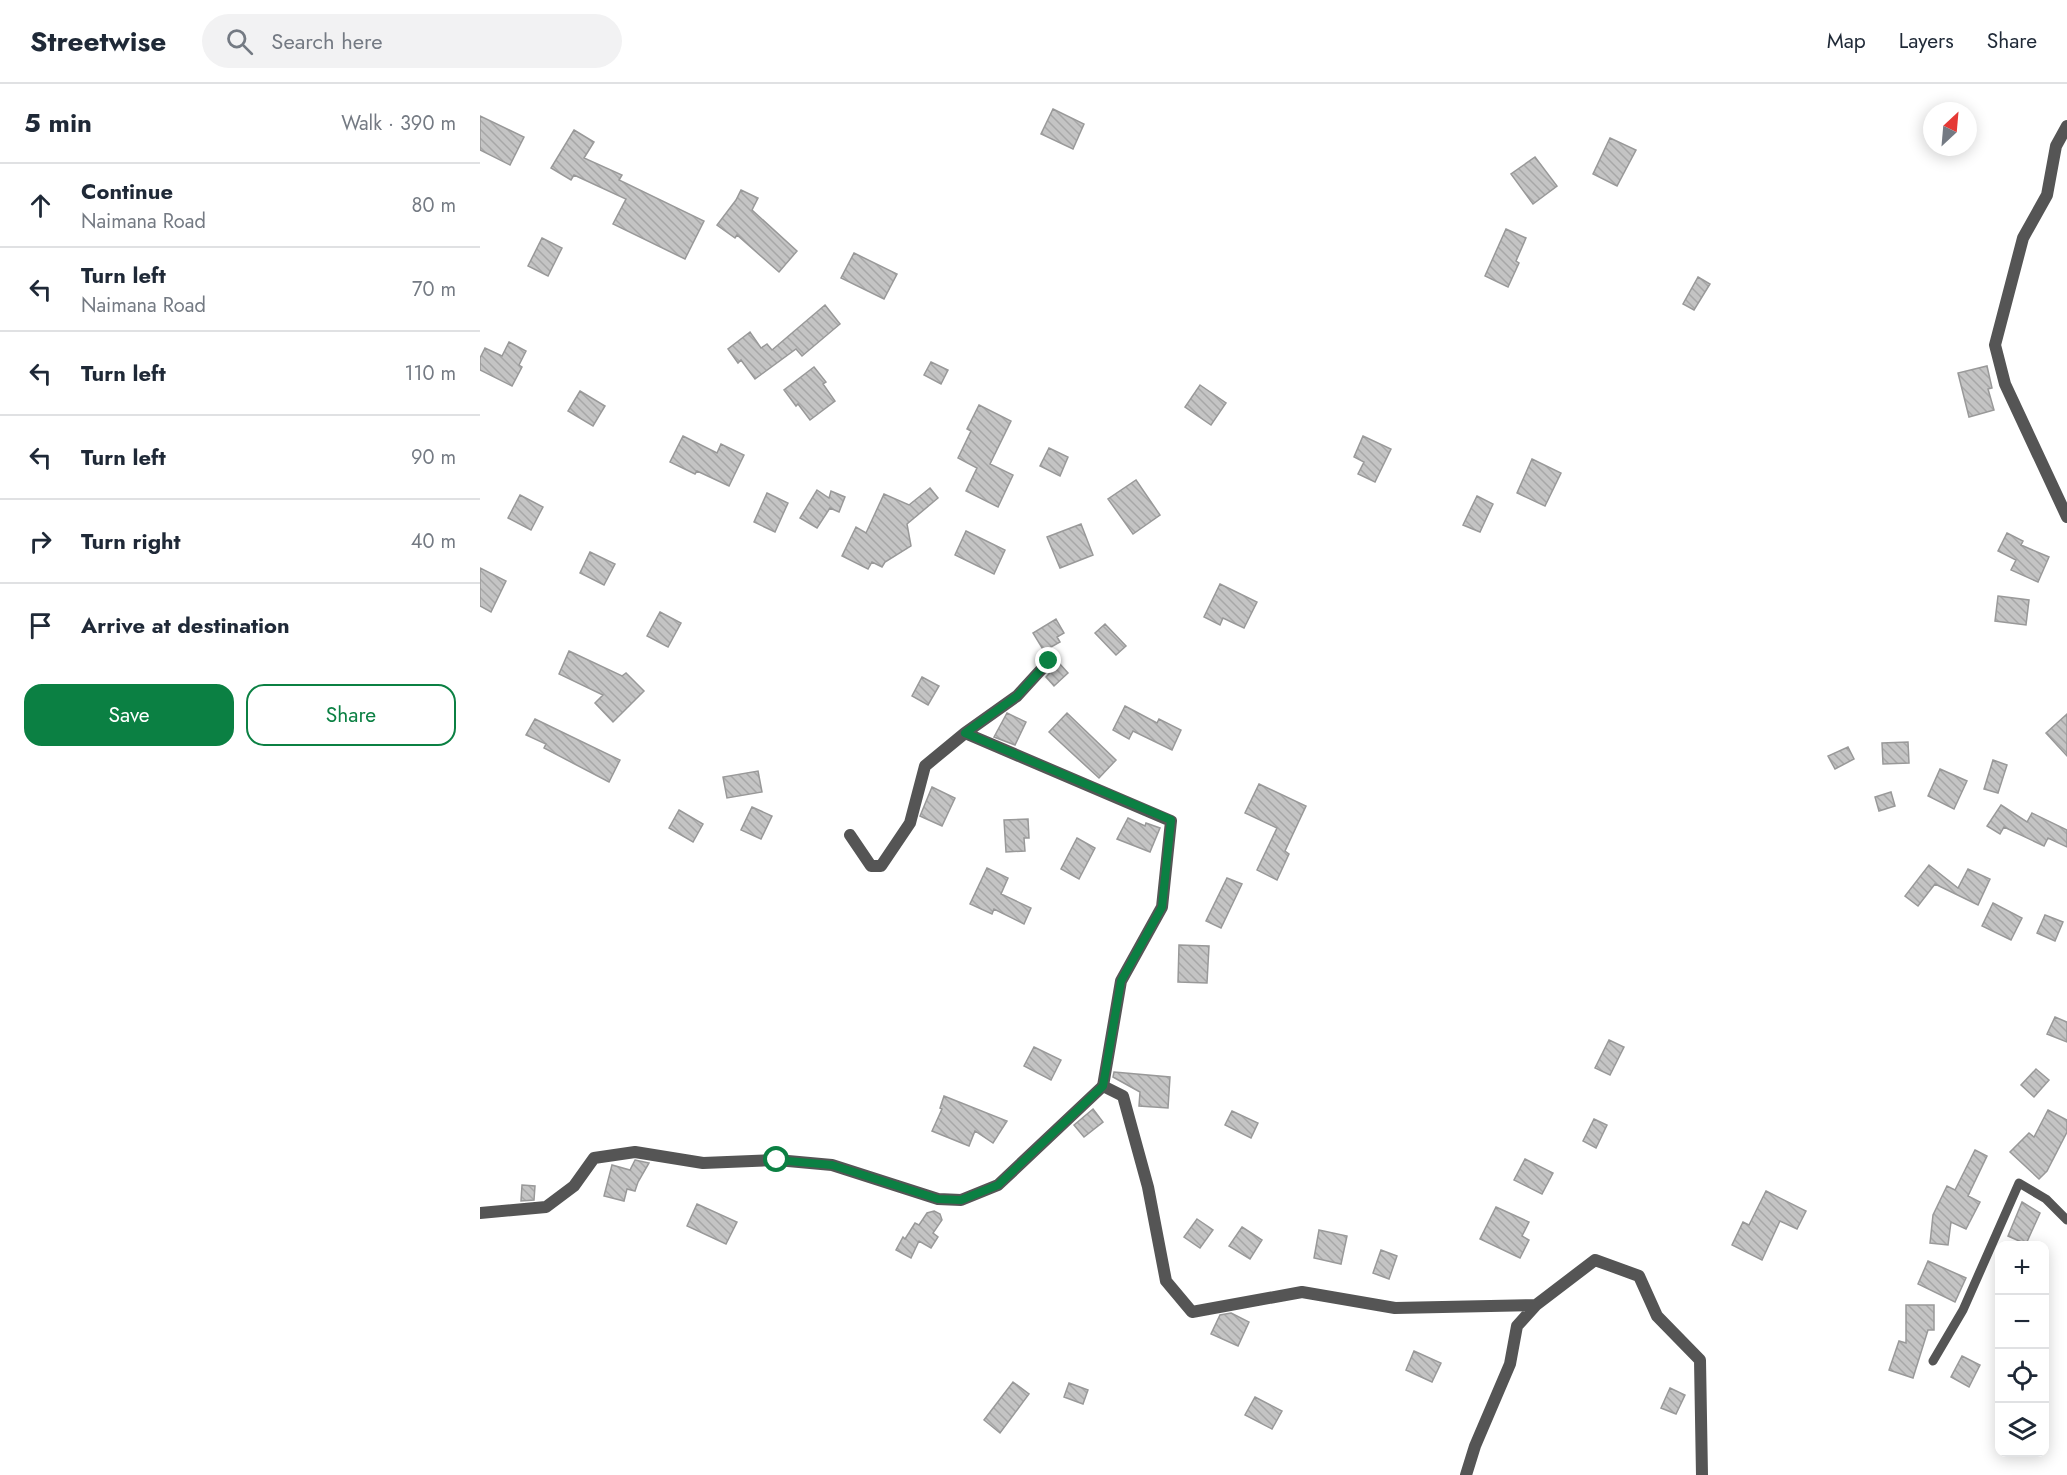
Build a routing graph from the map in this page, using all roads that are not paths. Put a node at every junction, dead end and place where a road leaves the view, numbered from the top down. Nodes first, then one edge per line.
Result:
1 (2067, 126) edge
2 (2067, 517) edge
3 (1049, 661) dead end
4 (965, 733) junction
5 (850, 835) dead end
6 (1103, 1086) junction
7 (480, 1214) edge
8 (2067, 1220) edge
9 (1536, 1305) junction
10 (1933, 1361) dead end
11 (1466, 1475) edge
12 (1702, 1475) edge

1 - 2 street
3 - 4 street
4 - 5 street
4 - 6 street
6 - 7 street
6 - 9 street
8 - 10 lane
9 - 11 street
9 - 12 street

